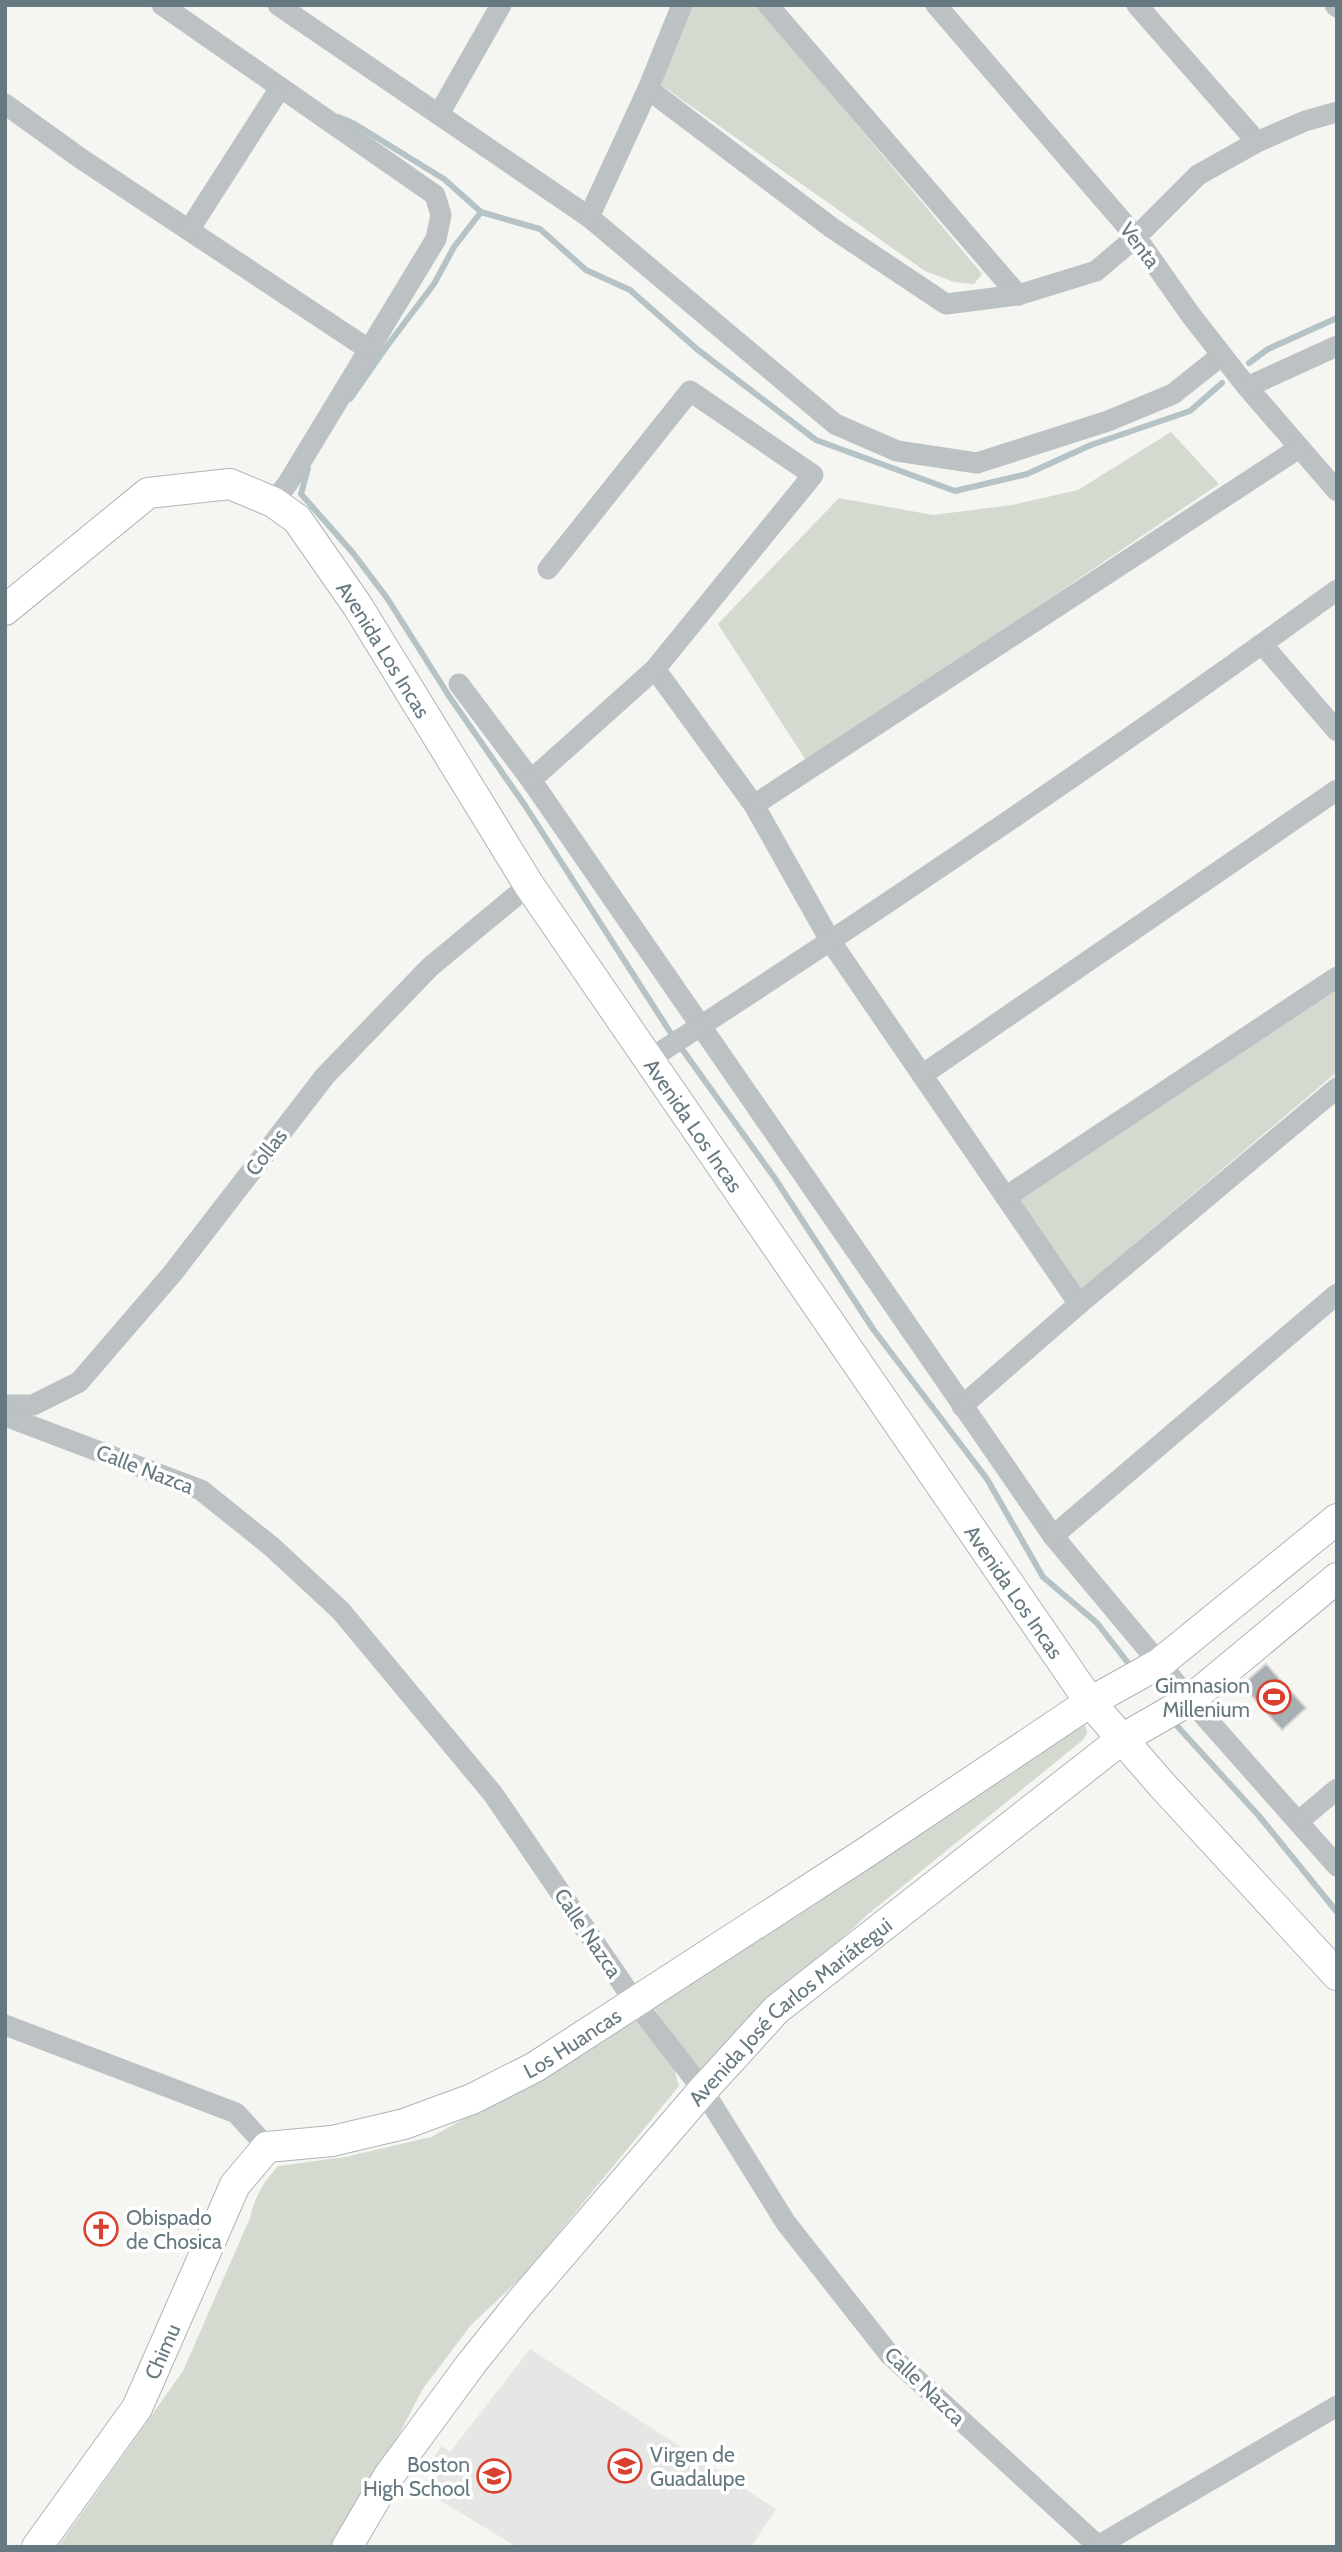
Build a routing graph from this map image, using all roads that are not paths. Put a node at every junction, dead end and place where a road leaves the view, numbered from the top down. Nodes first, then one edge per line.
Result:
1 (162, 5) edge
2 (278, 5) edge
3 (501, 5) edge
4 (682, 5) edge
5 (768, 5) edge
6 (936, 5) edge
7 (1137, 5) edge
8 (280, 88) junction
9 (648, 89) junction
10 (5, 104) edge
11 (1337, 112) edge
12 (439, 114) junction
13 (1257, 142) junction
14 (589, 217) junction
15 (189, 230) junction
16 (1136, 237) junction
17 (1018, 295) junction
18 (1337, 346) edge
19 (368, 349) junction
20 (1222, 355) junction
21 (1247, 387) junction
22 (1299, 448) junction
23 (1337, 491) edge
24 (273, 502) junction
25 (548, 569) dead end
26 (1337, 590) edge
27 (5, 610) edge
28 (1262, 644) junction
29 (655, 668) junction
30 (460, 684) dead end
31 (1337, 731) edge
32 (531, 780) junction
33 (1337, 790) edge
34 (754, 805) junction
35 (529, 885) junction
36 (831, 942) junction
37 (1337, 977) edge
38 (699, 1027) junction
39 (648, 1060) junction
40 (922, 1075) junction
41 (1337, 1088) edge
42 (1007, 1196) junction
43 (1337, 1294) edge
44 (1079, 1304) junction
45 (5, 1405) edge
46 (962, 1406) junction
47 (5, 1416) edge
48 (1337, 1519) edge
49 (1054, 1536) junction
50 (1337, 1578) edge
51 (1160, 1663) junction
52 (1190, 1700) junction
53 (1090, 1702) junction
54 (1122, 1739) junction
55 (1337, 1789) edge
56 (1299, 1821) junction
57 (1337, 1866) edge
58 (1337, 1975) edge
59 (635, 2002) junction
60 (5, 2025) edge
61 (703, 2091) junction
62 (268, 2147) junction
63 (1335, 2410) edge
64 (1096, 2546) edge
65 (37, 2547) edge
66 (346, 2547) edge

1 - 8 street
2 - 12 street
3 - 12 street
4 - 9 street
5 - 17 street
6 - 16 street, Venta
7 - 13 street
8 - 15 street
8 - 19 street
9 - 14 street
9 - 17 street
10 - 15 street
11 - 13 street
12 - 14 street
13 - 16 street
14 - 20 street
15 - 19 street
16 - 17 street
16 - 20 street, Venta
18 - 21 street
19 - 24 street
20 - 21 street, Venta
21 - 22 street, Venta
22 - 23 street, Venta
22 - 34 street
24 - 27 main road, Avenida Los Incas
24 - 35 main road, Avenida Los Incas
25 - 29 street
26 - 28 street
28 - 31 street
28 - 36 street
29 - 32 street
29 - 34 street
30 - 32 street
32 - 38 street
33 - 40 street
34 - 36 street
35 - 39 main road, Avenida Los Incas
35 - 45 street, Collas
36 - 38 street
36 - 40 street
37 - 42 street
38 - 39 street
38 - 46 street
39 - 53 main road, Avenida Los Incas
40 - 42 street
41 - 44 street
42 - 44 street
43 - 49 street
44 - 46 street
46 - 49 street
47 - 59 street, Calle Nazca
48 - 51 main road
49 - 51 street
50 - 52 main road, Avenida José Carlos Mariátegui
51 - 52 street
51 - 53 main road
52 - 54 main road, Avenida José Carlos Mariátegui
52 - 56 street
53 - 54 main road, Avenida Los Incas
53 - 59 main road, Los Huancas
54 - 58 main road, Avenida Los Incas
54 - 61 main road, Avenida José Carlos Mariátegui
55 - 56 street
56 - 57 street
59 - 61 street, Calle Nazca
59 - 62 main road, Los Huancas
60 - 62 street
61 - 64 street, Calle Nazca
61 - 66 main road, Avenida José Carlos Mariátegui
62 - 65 main road, Chimu
63 - 64 street

